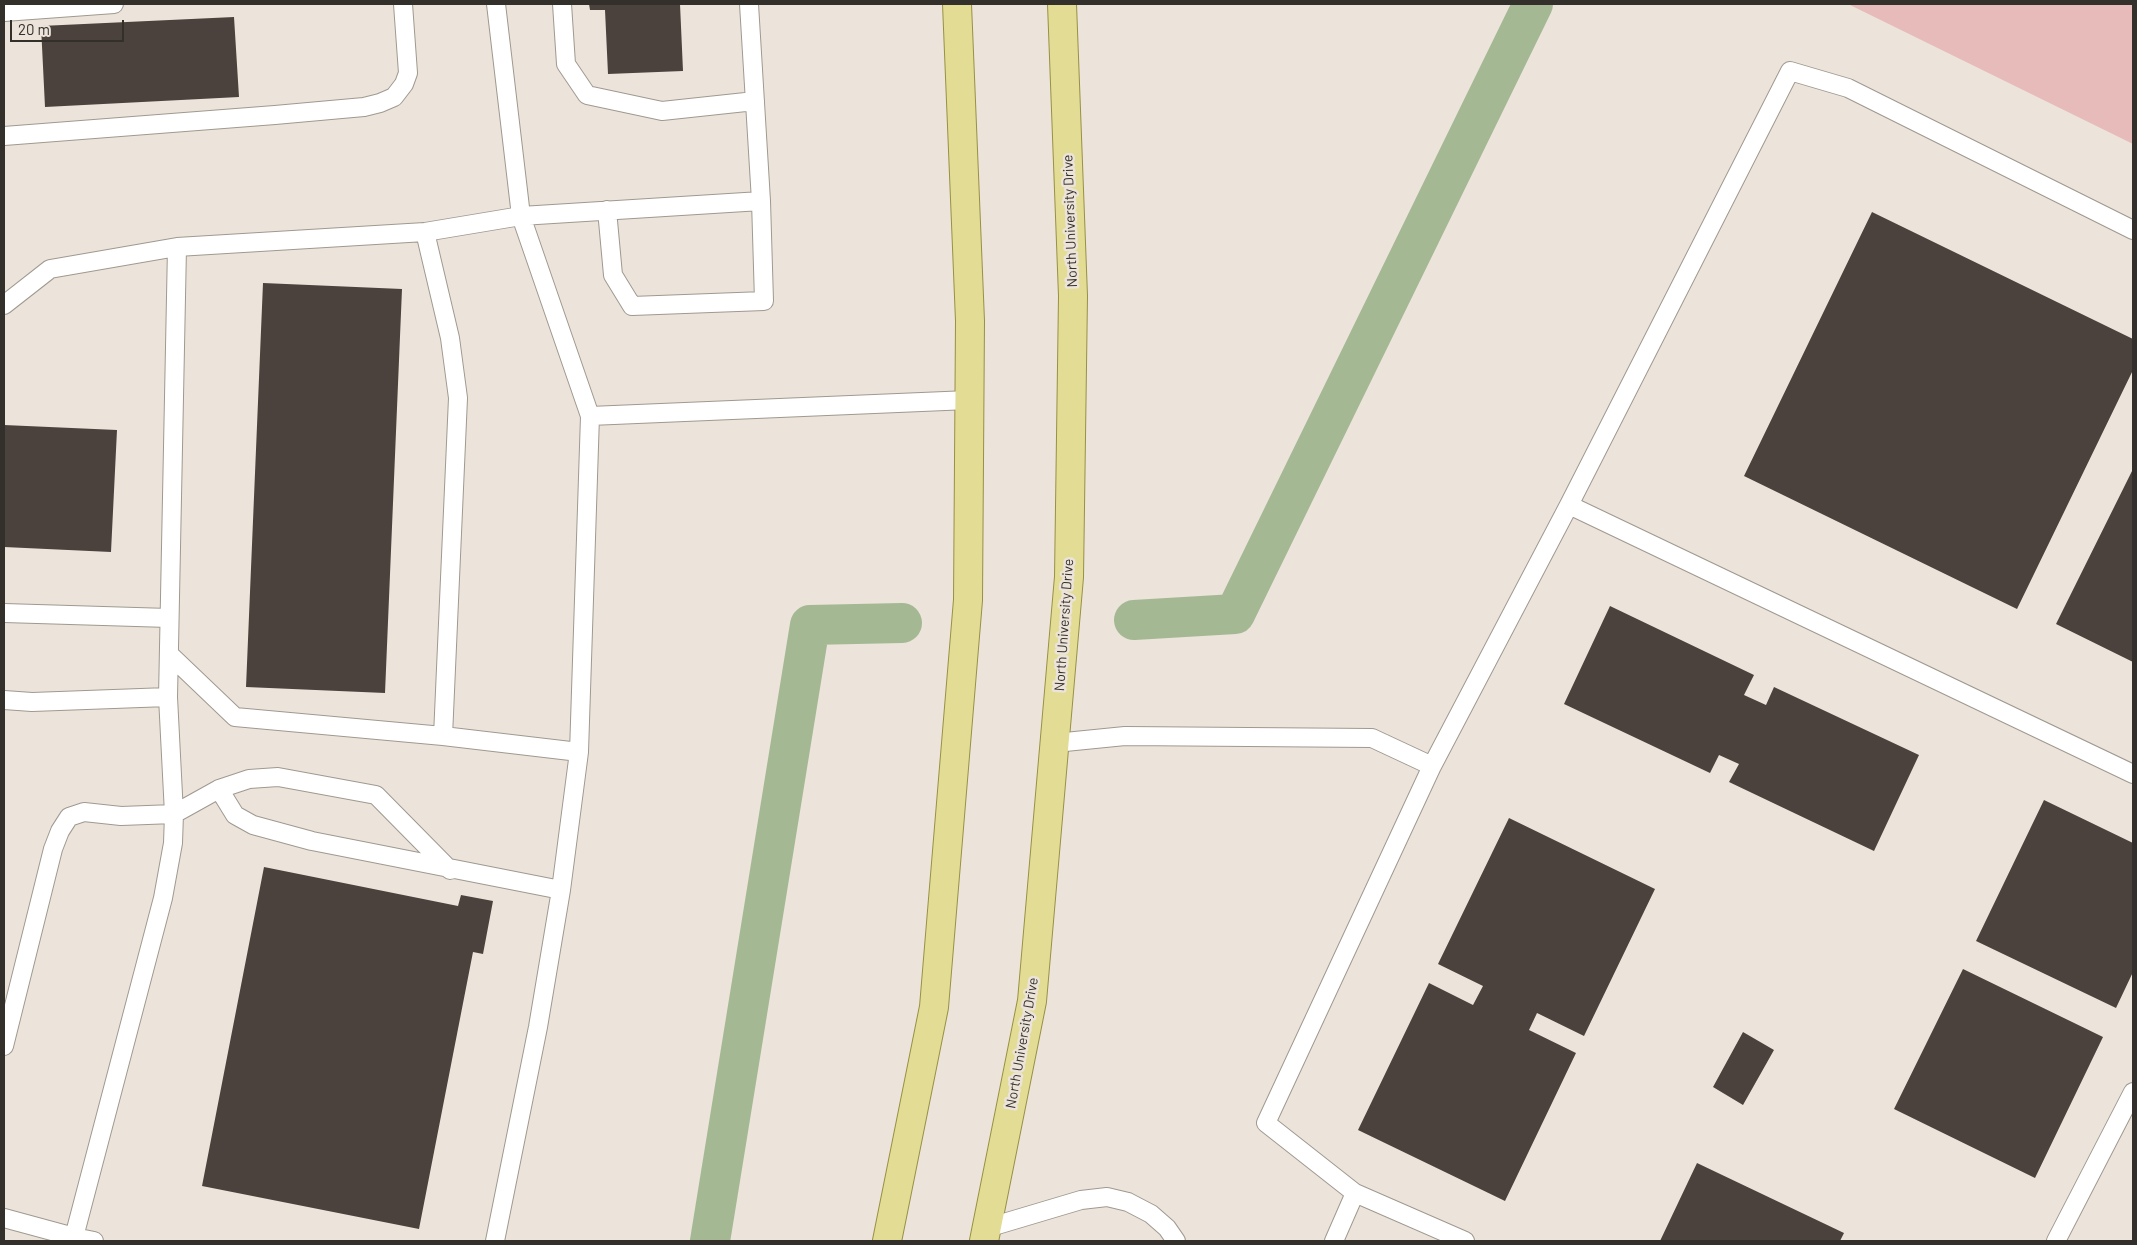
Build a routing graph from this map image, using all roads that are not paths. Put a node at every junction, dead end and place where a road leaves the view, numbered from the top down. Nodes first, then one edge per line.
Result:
1 (114, 4) edge
2 (402, 4) edge
3 (496, 4) edge
4 (562, 4) edge
5 (749, 4) edge
6 (957, 4) edge
7 (1062, 4) edge
8 (4, 12) edge
9 (755, 100) junction
10 (4, 136) edge
11 (761, 201) junction
12 (607, 210) junction
13 (521, 216) junction
14 (2133, 230) edge
15 (425, 232) junction
16 (177, 247) junction
17 (4, 305) edge
18 (969, 400) junction
19 (590, 416) junction
20 (1569, 505) junction
21 (4, 613) edge
22 (169, 618) junction
23 (169, 654) junction
24 (168, 697) junction
25 (4, 700) edge
26 (443, 736) junction
27 (1054, 743) junction
28 (579, 752) junction
29 (1432, 766) junction
30 (2133, 774) edge
31 (219, 789) junction
32 (174, 814) junction
33 (450, 870) junction
34 (561, 890) junction
35 (4, 1046) edge
36 (2133, 1092) edge
37 (1355, 1193) junction
38 (4, 1218) edge
39 (986, 1234) edge
40 (74, 1236) junction
41 (94, 1241) edge
42 (494, 1241) edge
43 (888, 1241) edge
44 (1176, 1241) edge
45 (1334, 1241) edge
46 (1466, 1241) edge
47 (2056, 1241) edge

1 - 8 lane
2 - 10 lane
3 - 13 lane
4 - 9 lane
5 - 9 lane
6 - 18 main road
7 - 27 main road, North University Drive
9 - 11 lane
11 - 12 lane
11 - 12 lane
12 - 13 lane
13 - 15 lane
13 - 19 lane
14 - 20 lane
15 - 16 lane
15 - 26 lane
16 - 17 lane
16 - 22 lane
18 - 19 lane
18 - 43 main road
19 - 28 lane
20 - 29 lane
20 - 30 lane
21 - 22 lane
22 - 23 lane
23 - 24 lane
23 - 26 lane
24 - 25 lane
24 - 32 lane
26 - 28 lane
27 - 29 lane
27 - 39 main road, North University Drive
28 - 34 lane
29 - 37 lane
31 - 32 lane
31 - 33 lane
31 - 33 lane
32 - 35 lane
32 - 40 lane
33 - 34 lane
34 - 42 lane
36 - 47 lane
37 - 45 lane
37 - 46 lane
38 - 40 lane
39 - 44 lane
40 - 41 lane

